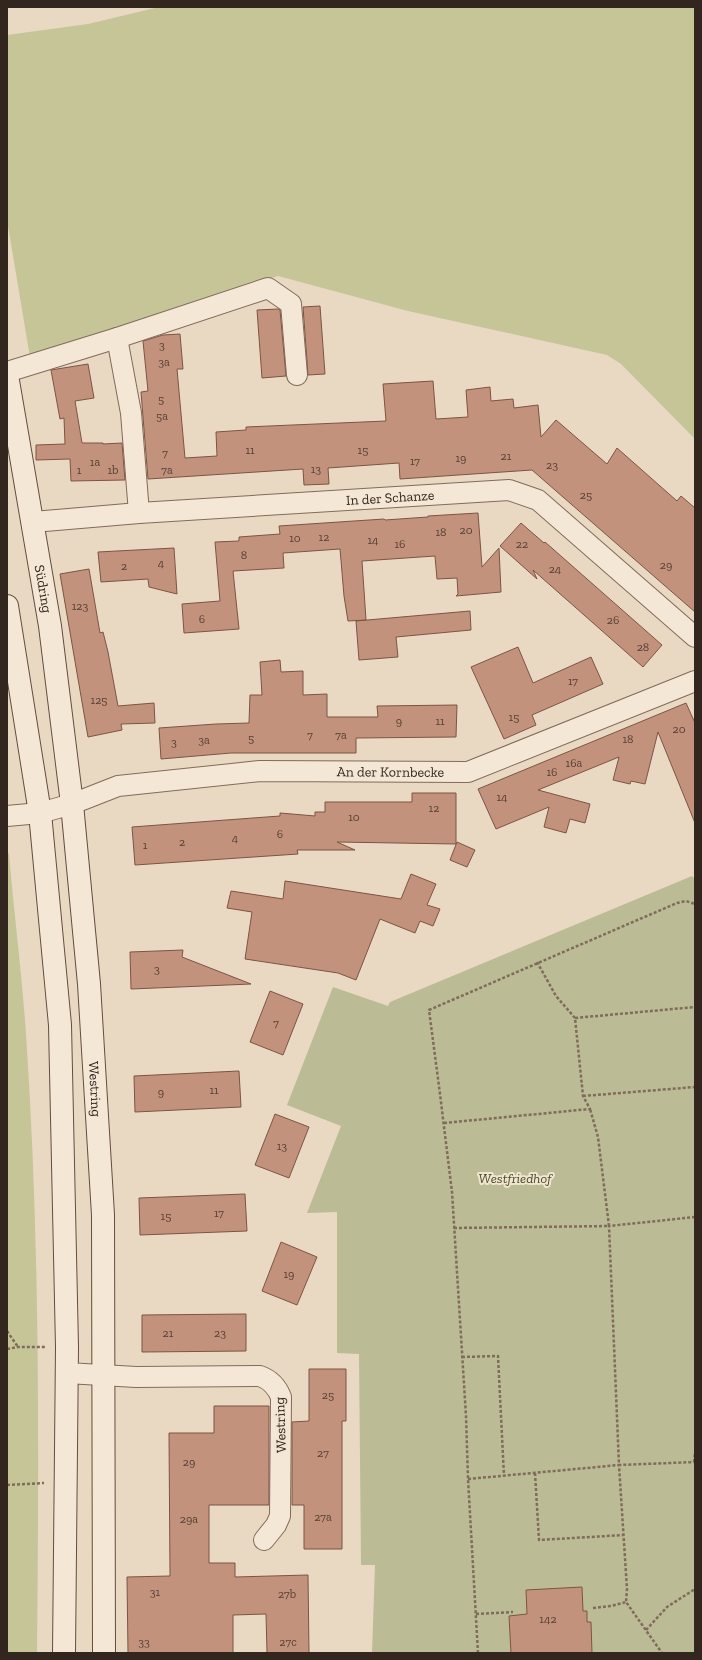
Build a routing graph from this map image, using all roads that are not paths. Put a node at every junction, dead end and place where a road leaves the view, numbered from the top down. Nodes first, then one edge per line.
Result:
1 (117, 338) junction
2 (7, 373) edge
3 (297, 375) dead end
4 (139, 513) junction
5 (33, 522) junction
6 (7, 606) edge
7 (695, 637) edge
8 (695, 681) edge
9 (72, 804) junction
10 (40, 813) junction
11 (7, 816) edge
12 (67, 1373) junction
13 (102, 1376) junction
14 (264, 1540) dead end
15 (64, 1653) edge
16 (104, 1653) edge

1 - 2 street
1 - 3 street
1 - 4 street
2 - 5 main road, Südring
4 - 5 street, In der Schanze
4 - 7 street, In der Schanze
5 - 9 main road, Südring
6 - 10 main road
8 - 9 street, An der Kornbecke
9 - 10 street, An der Kornbecke
9 - 13 main road, Westring
10 - 11 street, An der Kornbecke
10 - 12 main road
12 - 13 street, Westring
12 - 15 main road
13 - 14 street, Westring
13 - 16 main road, Westring

